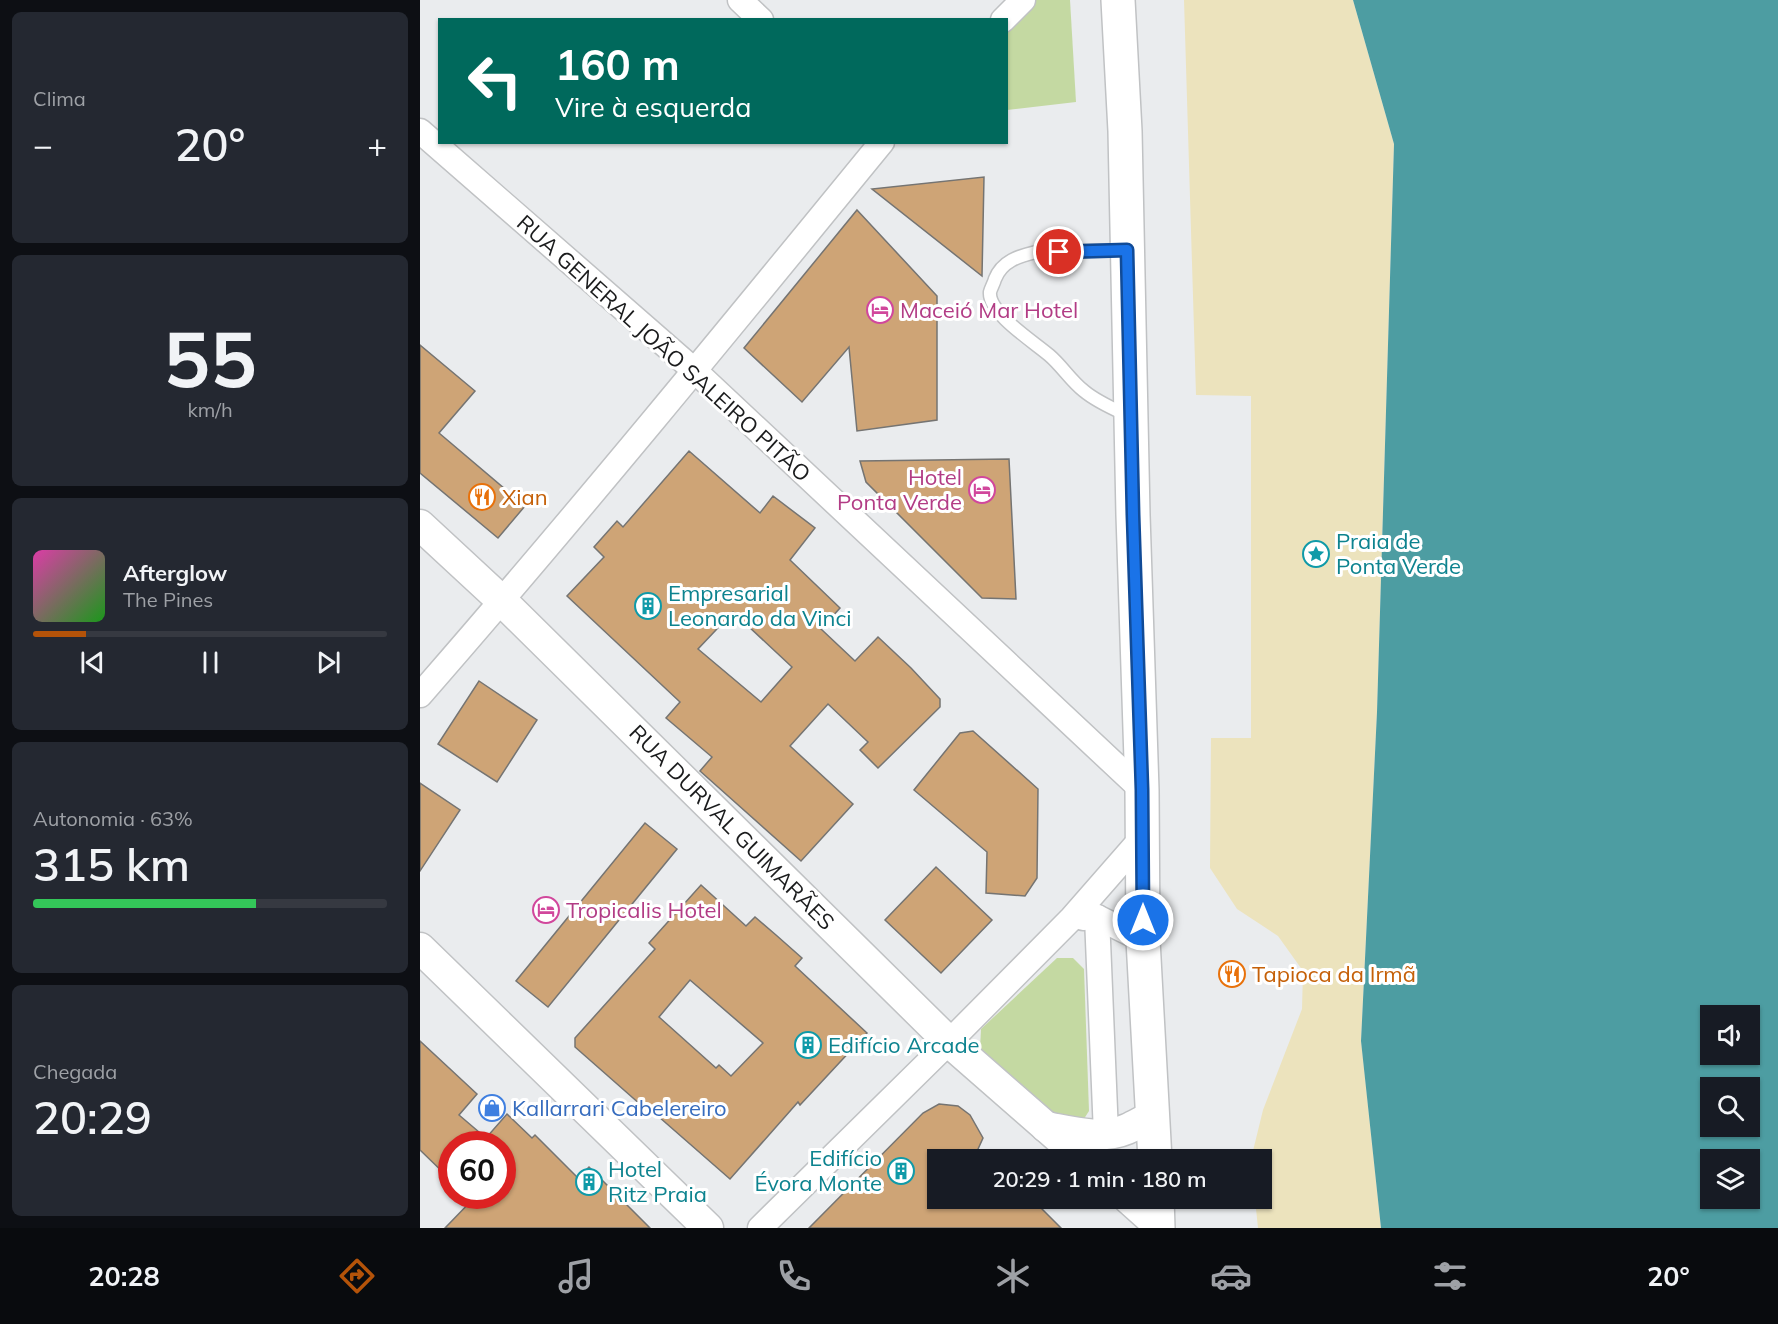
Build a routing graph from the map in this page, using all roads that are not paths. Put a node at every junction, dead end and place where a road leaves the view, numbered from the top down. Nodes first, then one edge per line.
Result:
1 (740, 0) edge
2 (1023, 0) edge
3 (1118, 0) edge
4 (759, 18) edge
5 (1005, 18) edge
6 (420, 131) edge
7 (880, 144) edge
8 (1127, 250) junction
9 (695, 371) junction
10 (1132, 418) junction
11 (420, 525) edge
12 (502, 601) junction
13 (420, 695) edge
14 (1142, 790) junction
15 (1143, 838) junction
16 (1096, 917) junction
17 (1072, 918) junction
18 (1143, 940) junction
19 (420, 948) edge
20 (949, 1042) junction
21 (1153, 1116) junction
22 (1046, 1127) junction
23 (1106, 1134) junction
24 (1071, 1149) edge
25 (1154, 1149) edge
26 (708, 1228) edge
27 (760, 1228) edge

1 - 4 street
2 - 5 street
3 - 8 main road
6 - 9 street, RUA GENERAL JOÃO SALEIRO PITÃO
7 - 9 street
8 - 10 main road
8 - 10 lane
9 - 12 street
9 - 14 street, RUA GENERAL JOÃO SALEIRO PITÃO
10 - 14 main road
11 - 12 street, RUA DURVAL GUIMARÃES
12 - 13 street
12 - 20 street, RUA DURVAL GUIMARÃES
14 - 15 main road
15 - 17 street
15 - 18 main road
16 - 17 street
16 - 18 street
16 - 23 street
17 - 20 street
18 - 21 main road
19 - 26 street
20 - 22 street, RUA DURVAL GUIMARÃES
20 - 27 street
21 - 23 street
21 - 25 main road
22 - 23 street
22 - 24 street, RUA DURVAL GUIMARÃES

